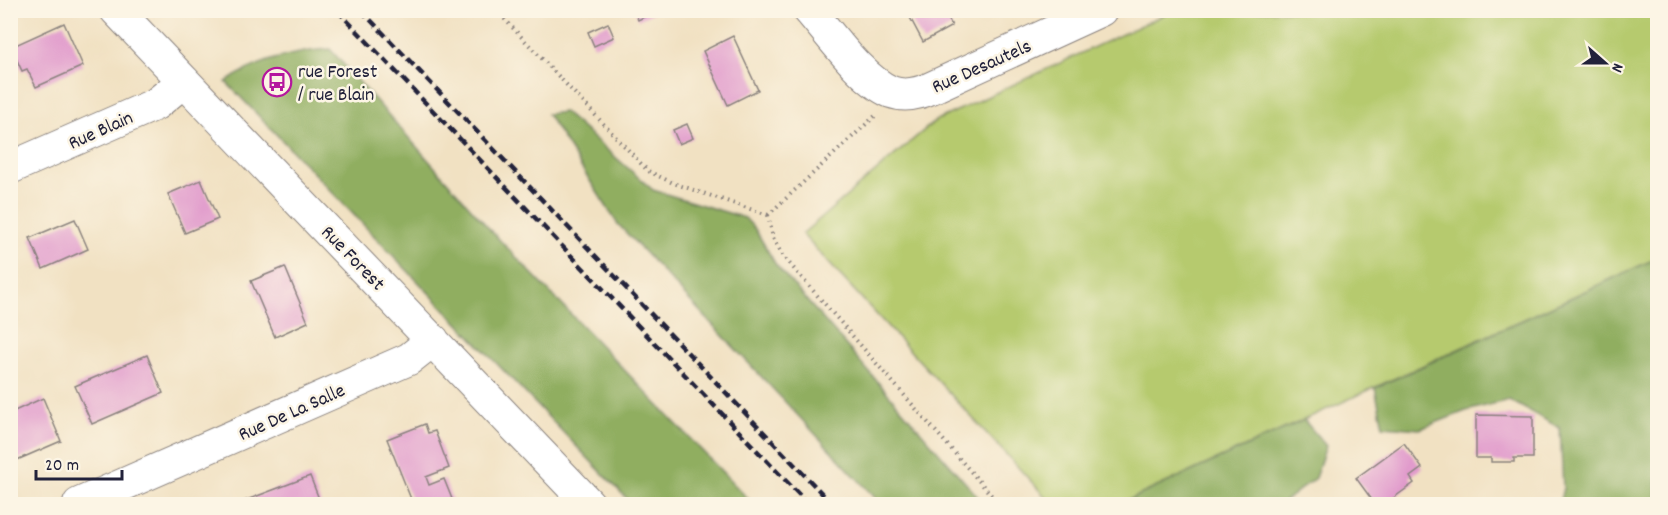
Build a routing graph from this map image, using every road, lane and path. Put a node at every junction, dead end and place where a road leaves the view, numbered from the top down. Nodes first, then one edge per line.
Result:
1 (116, 10) edge
2 (496, 10) edge
3 (809, 10) edge
4 (1101, 10) edge
5 (184, 81) junction
6 (885, 102) junction
7 (10, 168) edge
8 (768, 215) junction
9 (433, 340) junction
10 (79, 504) edge
11 (590, 504) edge
12 (999, 504) edge

1 - 5 street, Rue Forest
2 - 8 path
3 - 6 street
4 - 6 street, Rue Desautels
5 - 7 street, Rue Blain
5 - 9 street, Rue Forest
6 - 8 path
8 - 12 path
9 - 10 street, Rue De La Salle
9 - 11 street, Rue Forest

